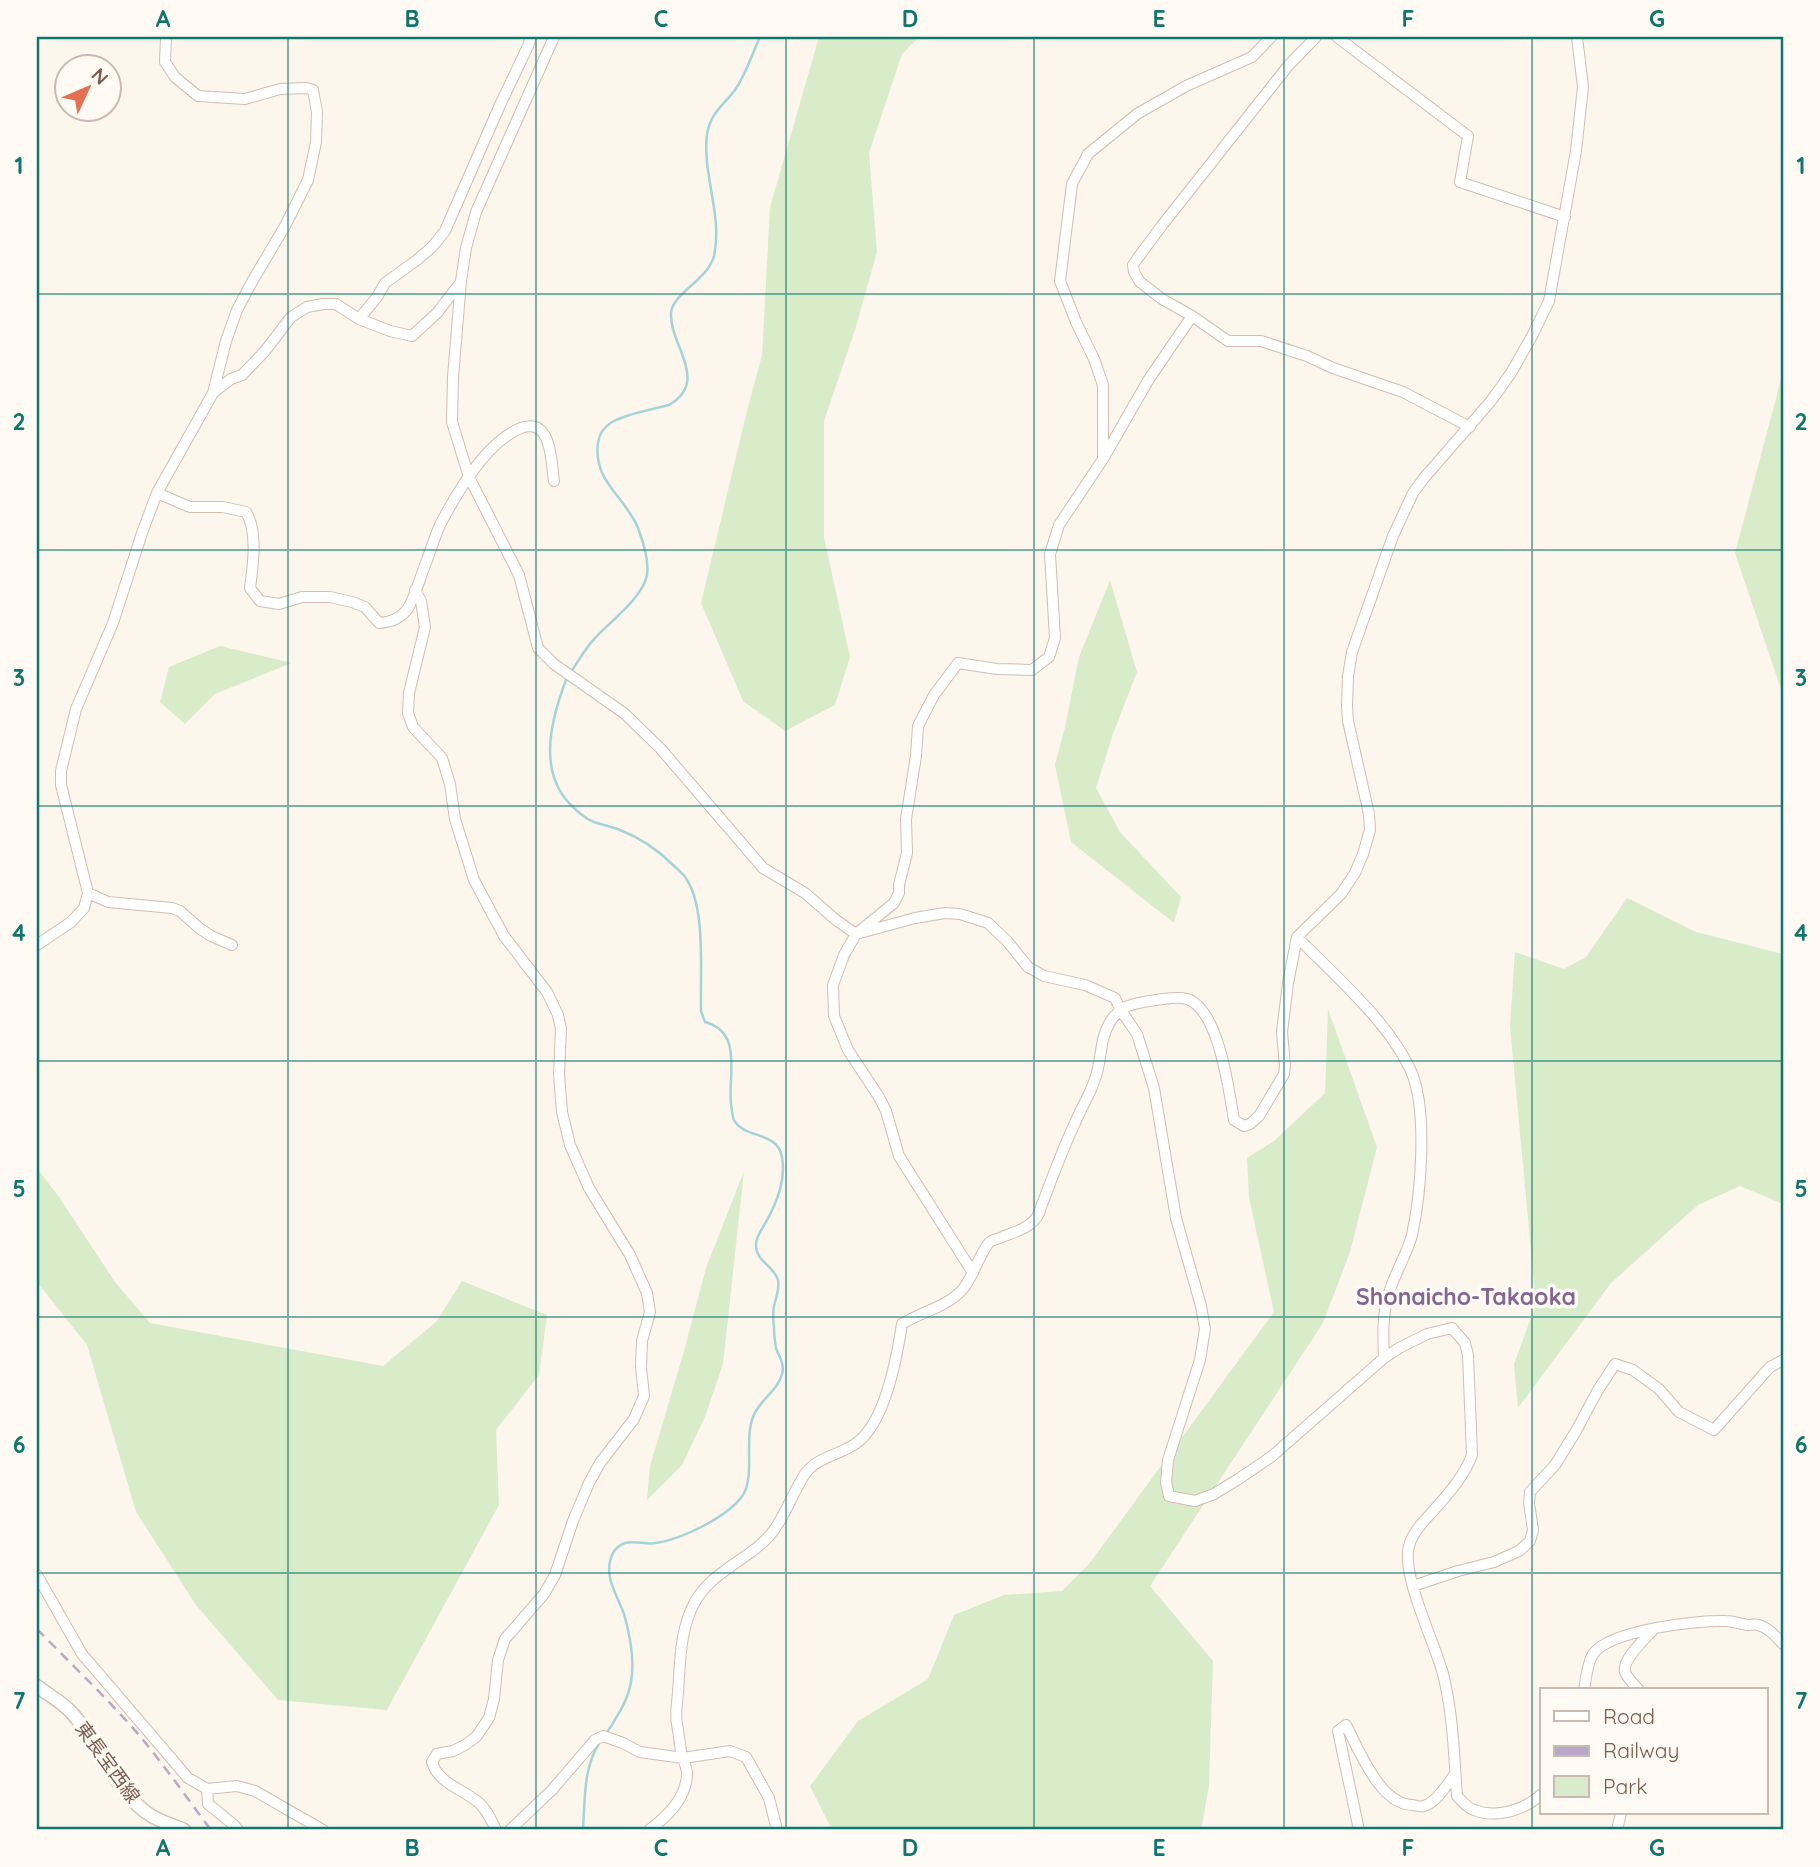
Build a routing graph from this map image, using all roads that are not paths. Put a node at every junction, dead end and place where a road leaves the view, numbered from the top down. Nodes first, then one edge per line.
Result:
1 (166, 37) edge
2 (531, 37) edge
3 (554, 37) edge
4 (1271, 37) edge
5 (1316, 37) edge
6 (1337, 37) edge
7 (1577, 37) edge
8 (1565, 218) junction
9 (461, 281) junction
10 (1192, 316) junction
11 (359, 319) junction
12 (214, 393) junction
13 (1470, 427) junction
14 (1103, 459) junction
15 (469, 477) junction
16 (554, 481) dead end
17 (157, 493) junction
18 (415, 590) junction
19 (88, 893) junction
20 (856, 934) junction
21 (1297, 937) junction
22 (37, 945) edge
23 (232, 945) dead end
24 (1120, 1009) junction
25 (973, 1273) junction
26 (1384, 1358) junction
27 (1783, 1360) edge
28 (37, 1575) edge
29 (1413, 1586) junction
30 (1653, 1629) junction
31 (1783, 1644) edge
32 (37, 1686) edge
33 (1584, 1688) edge
34 (1637, 1688) edge
35 (682, 1758) junction
36 (1455, 1774) junction
37 (207, 1789) junction
38 (1540, 1796) edge
39 (184, 1830) edge
40 (238, 1830) edge
41 (323, 1830) edge
42 (496, 1830) edge
43 (510, 1830) edge
44 (649, 1830) edge
45 (777, 1830) edge
46 (1359, 1830) edge

1 - 12 street
2 - 11 street
3 - 9 street
4 - 14 street
5 - 10 street
6 - 8 street
7 - 8 street
8 - 13 street
9 - 11 street
9 - 15 street
10 - 13 street
10 - 14 street
11 - 12 street
12 - 17 street
13 - 21 street
14 - 20 street
15 - 16 street
15 - 18 street
15 - 20 street
17 - 18 street
17 - 19 street
18 - 42 street
19 - 22 street
19 - 23 street
20 - 24 street
20 - 25 street
21 - 24 street
21 - 26 street
24 - 25 street
24 - 26 street
25 - 35 street
26 - 29 street
27 - 29 street
28 - 37 street
29 - 36 street
30 - 31 street
30 - 33 street
30 - 34 street
32 - 39 main road, 東長宝西線
35 - 43 street
35 - 44 street
35 - 45 street
36 - 38 street
36 - 46 street
37 - 40 street
37 - 41 street

